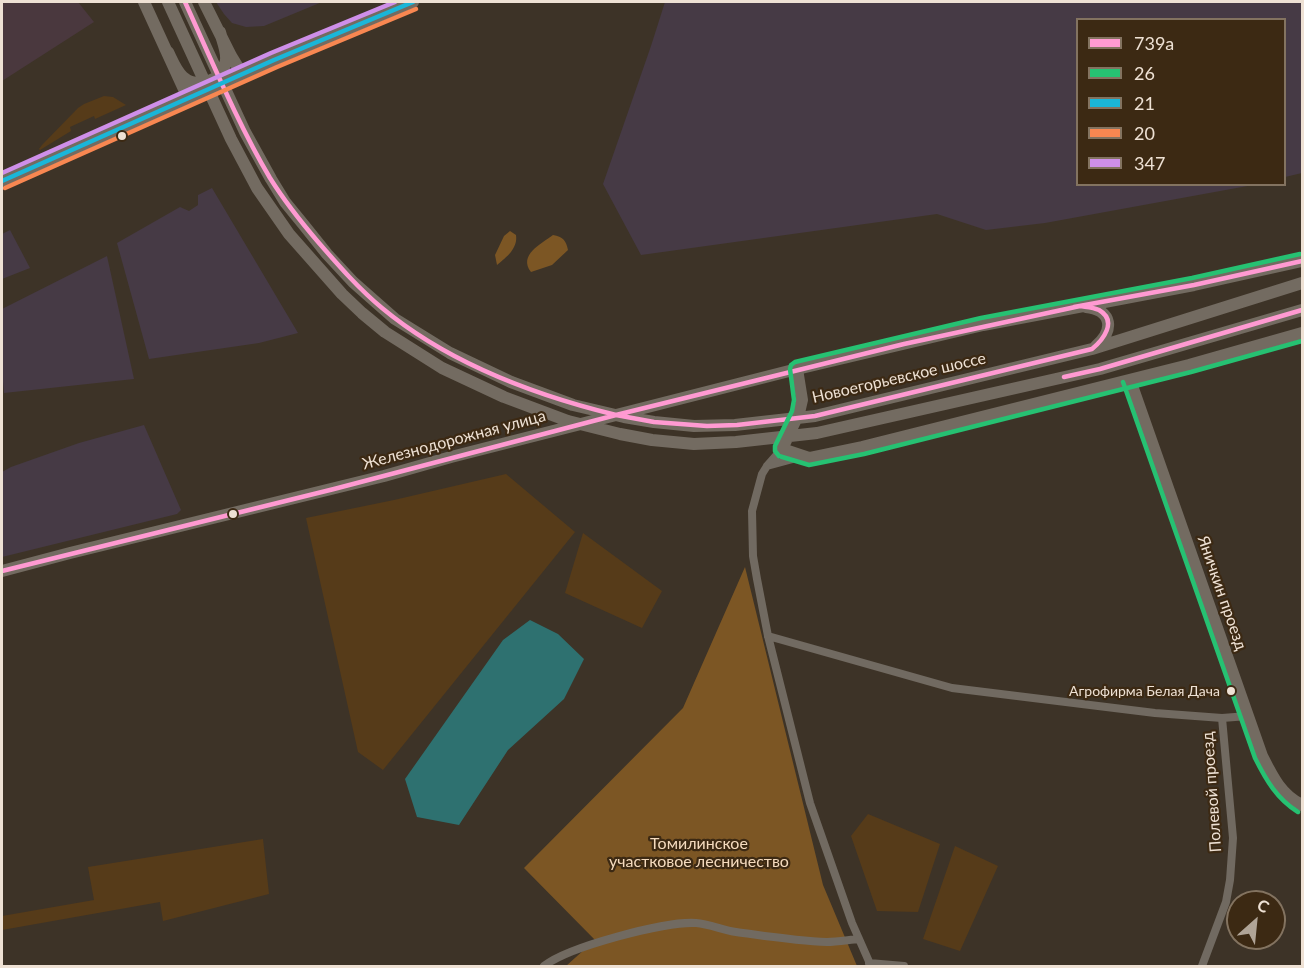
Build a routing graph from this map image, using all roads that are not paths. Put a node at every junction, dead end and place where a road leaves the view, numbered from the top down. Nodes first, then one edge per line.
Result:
1 (144, 2) edge
2 (185, 2) edge
3 (204, 2) edge
4 (413, 2) edge
5 (169, 5) edge
6 (220, 32) junction
7 (168, 52) junction
8 (242, 74) junction
9 (188, 98) junction
10 (2, 181) edge
11 (1302, 261) edge
12 (1302, 283) edge
13 (1080, 306) junction
14 (1302, 310) edge
15 (1302, 333) edge
16 (1092, 349) junction
17 (797, 369) junction
18 (1130, 380) junction
19 (782, 449) junction
20 (804, 456) junction
21 (767, 466) junction
22 (2, 571) edge
23 (768, 636) junction
24 (1248, 716) junction
25 (1222, 718) junction
26 (1302, 805) edge
27 (859, 939) junction
28 (870, 965) edge
29 (544, 966) edge
30 (904, 966) edge
31 (1202, 966) edge

1 - 7 main road
2 - 16 main road, Новоегорьевское шоссе
3 - 6 main road
4 - 8 main road
5 - 14 main road
6 - 7 main road
6 - 8 main road
7 - 9 main road
8 - 9 main road
9 - 10 main road
11 - 13 main road, Железнодорожная улица
12 - 16 main road, Новоегорьевское шоссе
13 - 16 main road
13 - 17 main road, Железнодорожная улица
15 - 18 main road
17 - 19 main road
17 - 22 main road, Железнодорожная улица
18 - 20 main road
18 - 24 main road, Яничкин проезд
19 - 20 main road
19 - 21 street
20 - 21 street
21 - 23 street
23 - 25 street
23 - 27 street
24 - 25 street
24 - 26 main road, Яничкин проезд
25 - 31 street, Полевой проезд
27 - 28 street
27 - 29 street
28 - 30 street

